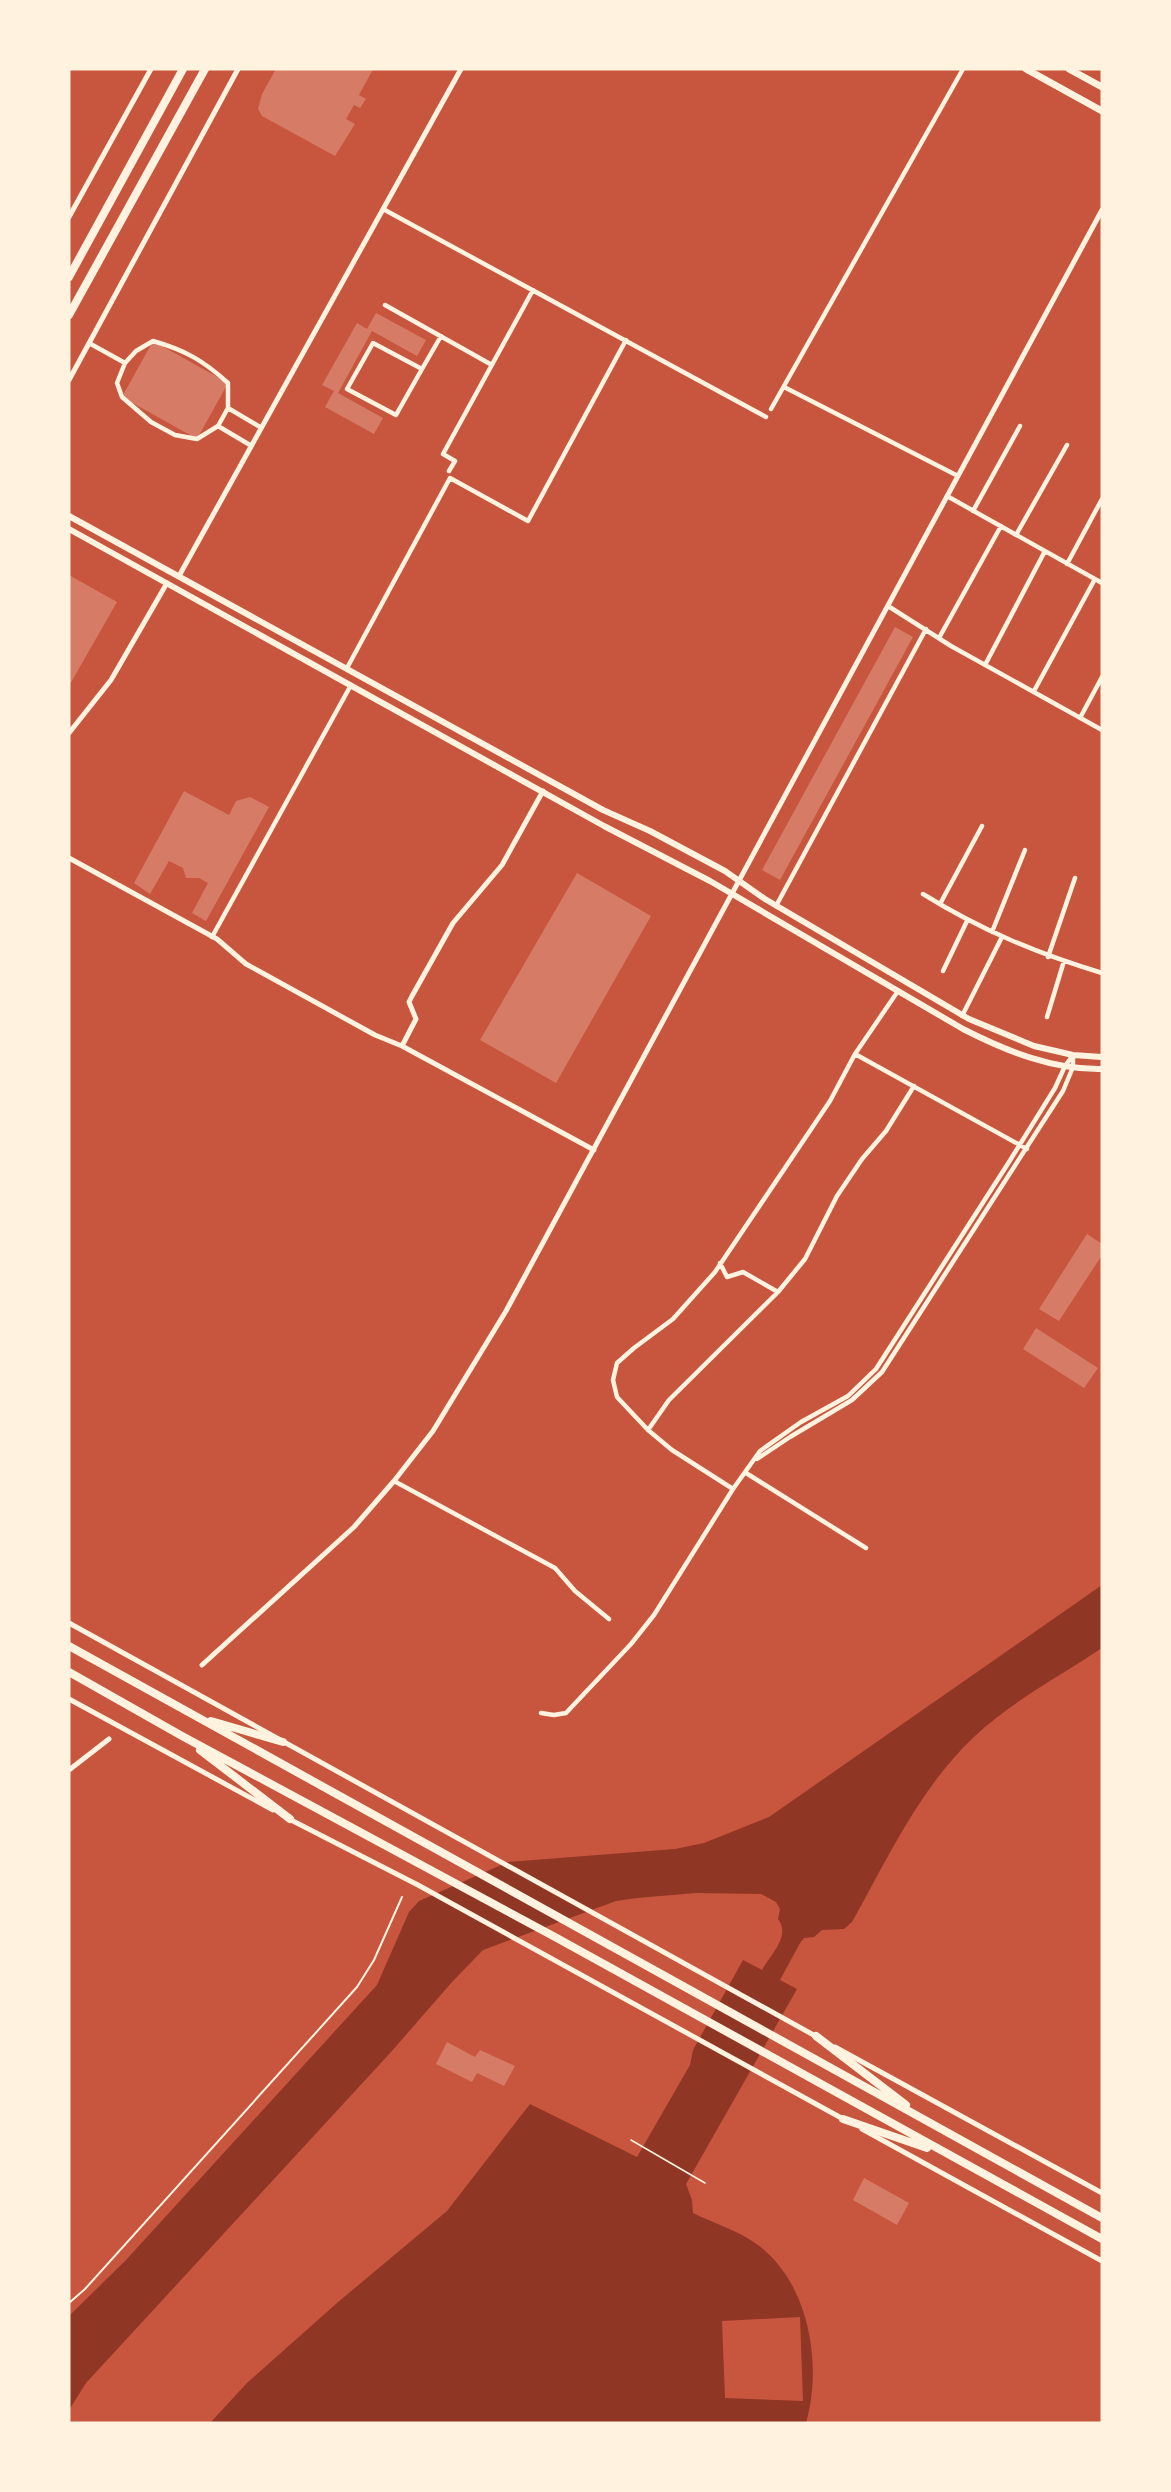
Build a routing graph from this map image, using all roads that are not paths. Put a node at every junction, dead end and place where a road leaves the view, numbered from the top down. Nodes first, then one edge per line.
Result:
1 (151, 69) edge
2 (183, 69) edge
3 (205, 69) edge
4 (238, 69) edge
5 (461, 69) edge
6 (963, 69) edge
7 (1026, 69) edge
8 (1070, 69) edge
9 (1102, 87) edge
10 (1102, 111) edge
11 (383, 209) junction
12 (1102, 210) edge
13 (69, 217) edge
14 (69, 277) edge
15 (533, 290) junction
16 (384, 305) dead end
17 (69, 315) edge
18 (441, 336) junction
19 (626, 340) junction
20 (89, 343) junction
21 (125, 363) junction
22 (492, 365) junction
23 (422, 369) junction
24 (69, 380) edge
25 (784, 387) junction
26 (228, 408) junction
27 (771, 410) dead end
28 (766, 417) dead end
29 (218, 426) junction
30 (1020, 426) dead end
31 (260, 427) junction
32 (250, 445) junction
33 (1067, 445) dead end
34 (449, 471) dead end
35 (958, 476) junction
36 (947, 496) junction
37 (1102, 499) edge
38 (973, 511) junction
39 (69, 516) edge
40 (1001, 526) junction
41 (69, 529) edge
42 (1017, 535) junction
43 (1046, 551) junction
44 (1067, 564) junction
45 (179, 576) junction
46 (1095, 579) junction
47 (167, 582) junction
48 (1102, 583) edge
49 (888, 606) junction
50 (926, 629) junction
51 (939, 638) junction
52 (985, 664) junction
53 (347, 668) junction
54 (1102, 677) edge
55 (351, 685) junction
56 (1034, 691) junction
57 (1080, 718) junction
58 (1102, 729) edge
59 (69, 733) edge
60 (543, 791) junction
61 (982, 826) dead end
62 (1025, 850) dead end
63 (69, 858) edge
64 (1075, 878) dead end
65 (740, 882) junction
66 (732, 894) junction
67 (922, 894) dead end
68 (940, 904) junction
69 (776, 906) junction
70 (967, 921) junction
71 (992, 932) junction
72 (212, 937) junction
73 (1002, 937) junction
74 (1048, 957) junction
75 (1064, 961) junction
76 (942, 972) dead end
77 (1102, 972) edge
78 (898, 991) junction
79 (962, 1016) junction
80 (1047, 1017) dead end
81 (402, 1046) junction
82 (855, 1054) junction
83 (1073, 1055) junction
84 (1102, 1057) edge
85 (1065, 1066) junction
86 (1073, 1067) junction
87 (1102, 1069) edge
88 (914, 1086) junction
89 (1019, 1144) junction
90 (1027, 1149) junction
91 (594, 1150) junction
92 (720, 1263) junction
93 (778, 1292) junction
94 (648, 1430) junction
95 (755, 1461) junction
96 (746, 1473) junction
97 (394, 1481) junction
98 (733, 1489) junction
99 (866, 1548) dead end
100 (609, 1619) dead end
101 (69, 1623) edge
102 (69, 1646) edge
103 (202, 1665) dead end
104 (69, 1672) edge
105 (69, 1699) edge
106 (541, 1713) dead end
107 (198, 1717) junction
108 (183, 1736) junction
109 (109, 1740) dead end
110 (283, 1742) junction
111 (69, 1770) edge
112 (290, 1819) junction
113 (402, 1898) dead end
114 (816, 2036) junction
115 (843, 2119) junction
116 (929, 2122) junction
117 (948, 2154) junction
118 (1102, 2193) edge
119 (1102, 2218) edge
120 (1102, 2239) edge
121 (1102, 2261) edge
122 (69, 2303) edge

1 - 13 street
2 - 14 highway
3 - 17 highway
4 - 20 street
5 - 11 street
6 - 25 street
7 - 10 main road
8 - 9 main road
11 - 15 street
11 - 31 street
12 - 35 street
15 - 19 street
15 - 22 street
16 - 18 street
18 - 22 street
18 - 23 street
19 - 28 street
19 - 53 street
20 - 21 street
20 - 24 street
21 - 26 street
21 - 29 street
22 - 34 street
23 - 23 street
25 - 27 street
25 - 35 street
26 - 29 street
26 - 31 street
29 - 32 street
30 - 38 street
31 - 32 street
32 - 45 street
33 - 42 street
35 - 36 street
36 - 38 street
36 - 49 street
37 - 44 street
38 - 40 street
39 - 45 main road
40 - 42 street
40 - 51 street
41 - 47 main road
42 - 43 street
43 - 44 street
43 - 52 street
44 - 46 street
45 - 53 main road
46 - 48 street
46 - 56 street
47 - 55 main road
47 - 59 street
49 - 50 street
49 - 65 street
50 - 51 street
50 - 69 street
51 - 52 street
52 - 56 street
53 - 65 main road
54 - 57 street
55 - 60 main road
55 - 72 street
56 - 57 street
57 - 58 street
60 - 66 main road
60 - 81 street
61 - 68 street
62 - 71 street
63 - 72 street
64 - 74 street
65 - 66 street
65 - 69 main road
66 - 78 main road
66 - 91 street
67 - 68 street
68 - 70 street
69 - 79 main road
70 - 71 street
70 - 76 street
71 - 73 street
72 - 81 street
73 - 74 street
73 - 79 street
74 - 75 street
75 - 77 street
75 - 80 street
78 - 82 street
78 - 85 main road
79 - 83 main road
81 - 91 street
82 - 88 street
82 - 92 street
83 - 84 main road
83 - 85 street
83 - 86 street
85 - 86 main road
85 - 89 street
86 - 87 main road
86 - 90 street
88 - 89 street
88 - 93 street
89 - 90 street
89 - 95 street
90 - 95 street
91 - 97 street
92 - 93 street
92 - 94 street
93 - 94 street
94 - 98 street
95 - 96 street
96 - 98 street
96 - 99 street
97 - 100 street
97 - 103 street
98 - 106 street
101 - 110 street
102 - 107 highway
104 - 108 highway
105 - 112 street
107 - 110 highway
107 - 116 highway
108 - 112 highway
108 - 117 highway
109 - 111 street
110 - 114 street
112 - 115 street
113 - 122 lane
114 - 116 highway
114 - 118 street
115 - 117 highway
115 - 121 street
116 - 119 highway
117 - 120 highway

